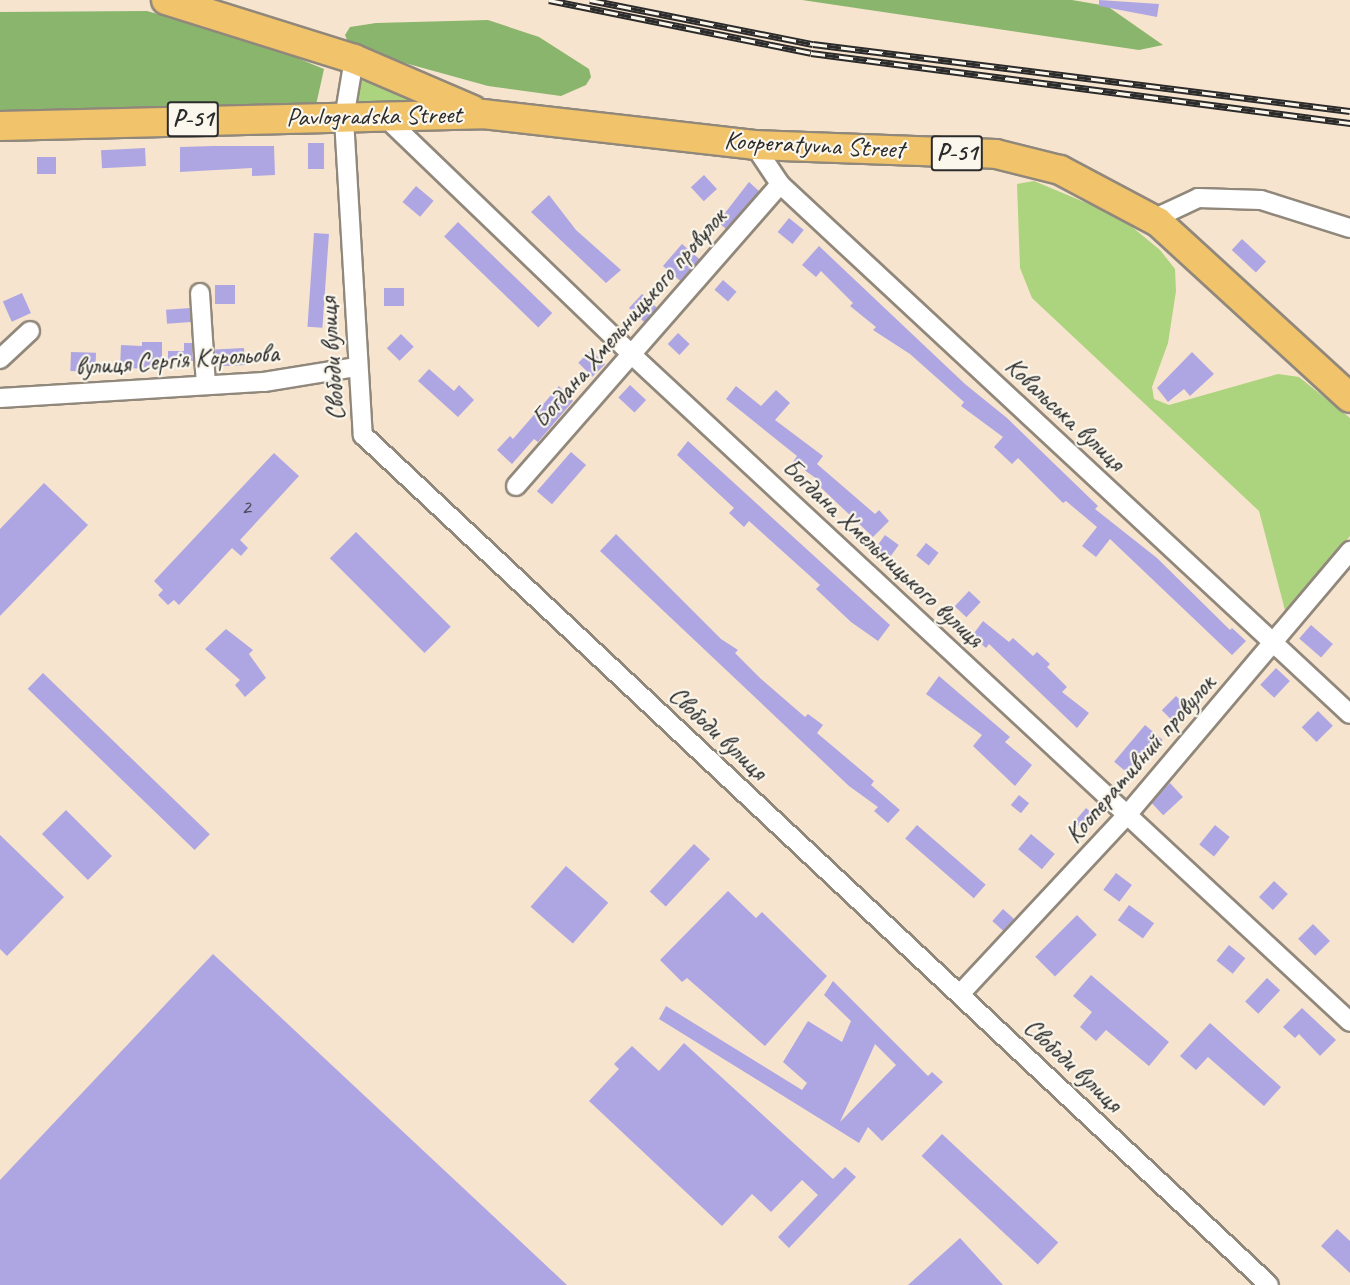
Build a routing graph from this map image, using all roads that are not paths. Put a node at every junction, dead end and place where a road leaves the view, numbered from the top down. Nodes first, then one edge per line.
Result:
1 (166, 0) edge
2 (354, 59) junction
3 (483, 114) junction
4 (385, 117) junction
5 (344, 119) junction
6 (0, 126) edge
7 (754, 144) junction
8 (780, 184) junction
9 (1158, 222) junction
10 (1350, 228) edge
11 (200, 293) dead end
12 (30, 331) dead end
13 (631, 354) junction
14 (0, 359) edge
15 (357, 367) junction
16 (206, 385) junction
17 (0, 398) edge
18 (1350, 398) edge
19 (516, 486) dead end
20 (1350, 551) edge
21 (1275, 643) junction
22 (1350, 714) edge
23 (1127, 815) junction
24 (960, 994) junction
25 (1350, 1022) edge
26 (1269, 1285) edge

1 - 2 main road, Pavlogradska Street / Р-51
2 - 3 main road, Pavlogradska Street / Р-51
2 - 5 street, Свободи вулиця
3 - 4 main road, Pavlogradska Street / Р-51
3 - 7 main road, Kooperatyvna Street / Р-51
4 - 5 main road, Pavlogradska Street / Р-51
4 - 13 street, Богдана Хмельницького вулиця
5 - 6 main road, Pavlogradska Street / Р-51
5 - 15 street, Свободи вулиця
7 - 8 street, Ковальська вулиця
7 - 9 main road, Kooperatyvna Street / Р-51
8 - 13 street, Богдана Хмельницького провулок
8 - 21 street, Ковальська вулиця
9 - 10 street
9 - 18 main road, Kooperatyvna Street / Р-51
11 - 16 street
12 - 14 street
13 - 19 street, Богдана Хмельницького провулок
13 - 23 street, Богдана Хмельницького вулиця
15 - 16 street, вулиця Сергія Корольова
15 - 24 street, Свободи вулиця
16 - 17 street, вулиця Сергія Корольова
20 - 21 street, Кооперативний провулок
21 - 22 street, Ковальська вулиця
21 - 23 street, Кооперативний провулок
23 - 24 street, Кооперативний провулок
23 - 25 street, Богдана Хмельницького вулиця
24 - 26 street, Свободи вулиця

